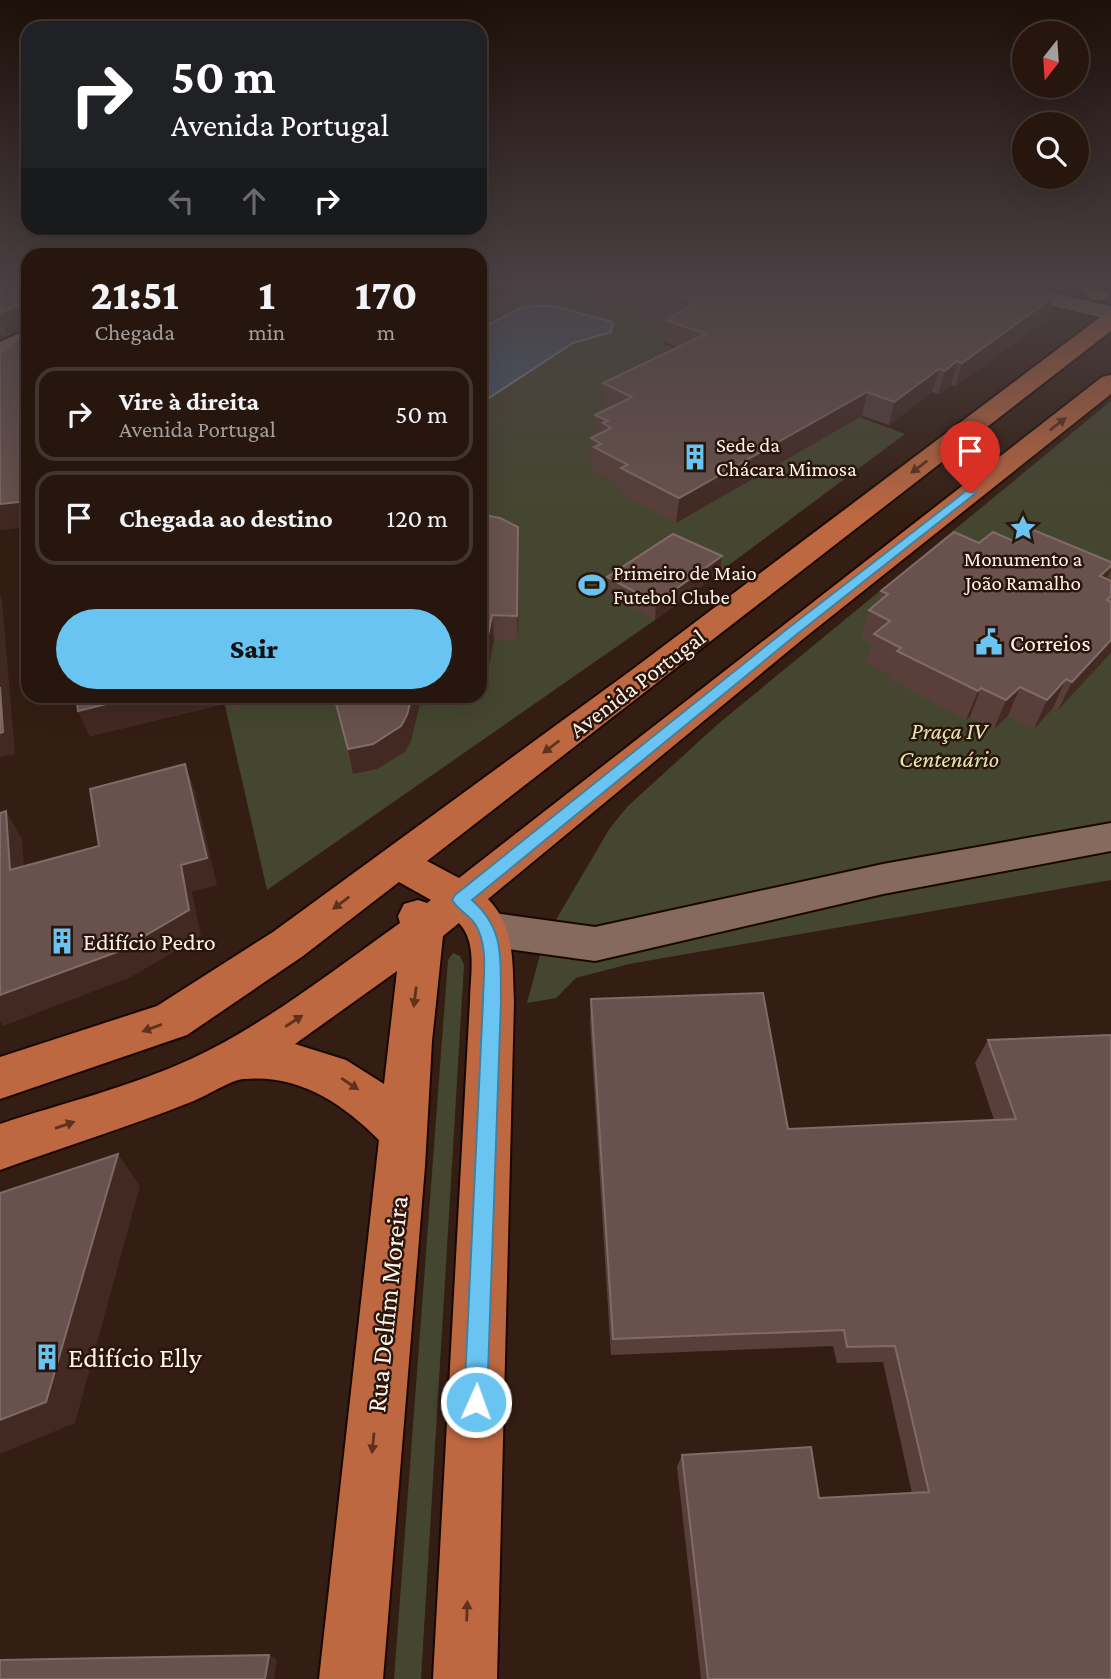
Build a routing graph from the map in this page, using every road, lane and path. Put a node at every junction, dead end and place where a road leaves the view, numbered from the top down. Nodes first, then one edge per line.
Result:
1 (1032, 363) edge
2 (1111, 382) edge
3 (1111, 837) edge
4 (396, 862) junction
5 (457, 919) junction
6 (237, 1058) junction
7 (0, 1078) edge
8 (404, 1133) junction
9 (0, 1147) edge
10 (351, 1679) edge
11 (465, 1679) edge

1 -> 4 main road, Avenida Portugal
5 -> 2 main road
3 - 5 street
4 - 5 main road
4 -> 7 main road, Avenida Portugal
6 -> 5 main road
5 -> 8 main road, Rua Delfim Moreira
11 -> 5 main road
6 -> 8 main road
9 -> 6 main road
8 -> 10 main road, Rua Delfim Moreira

